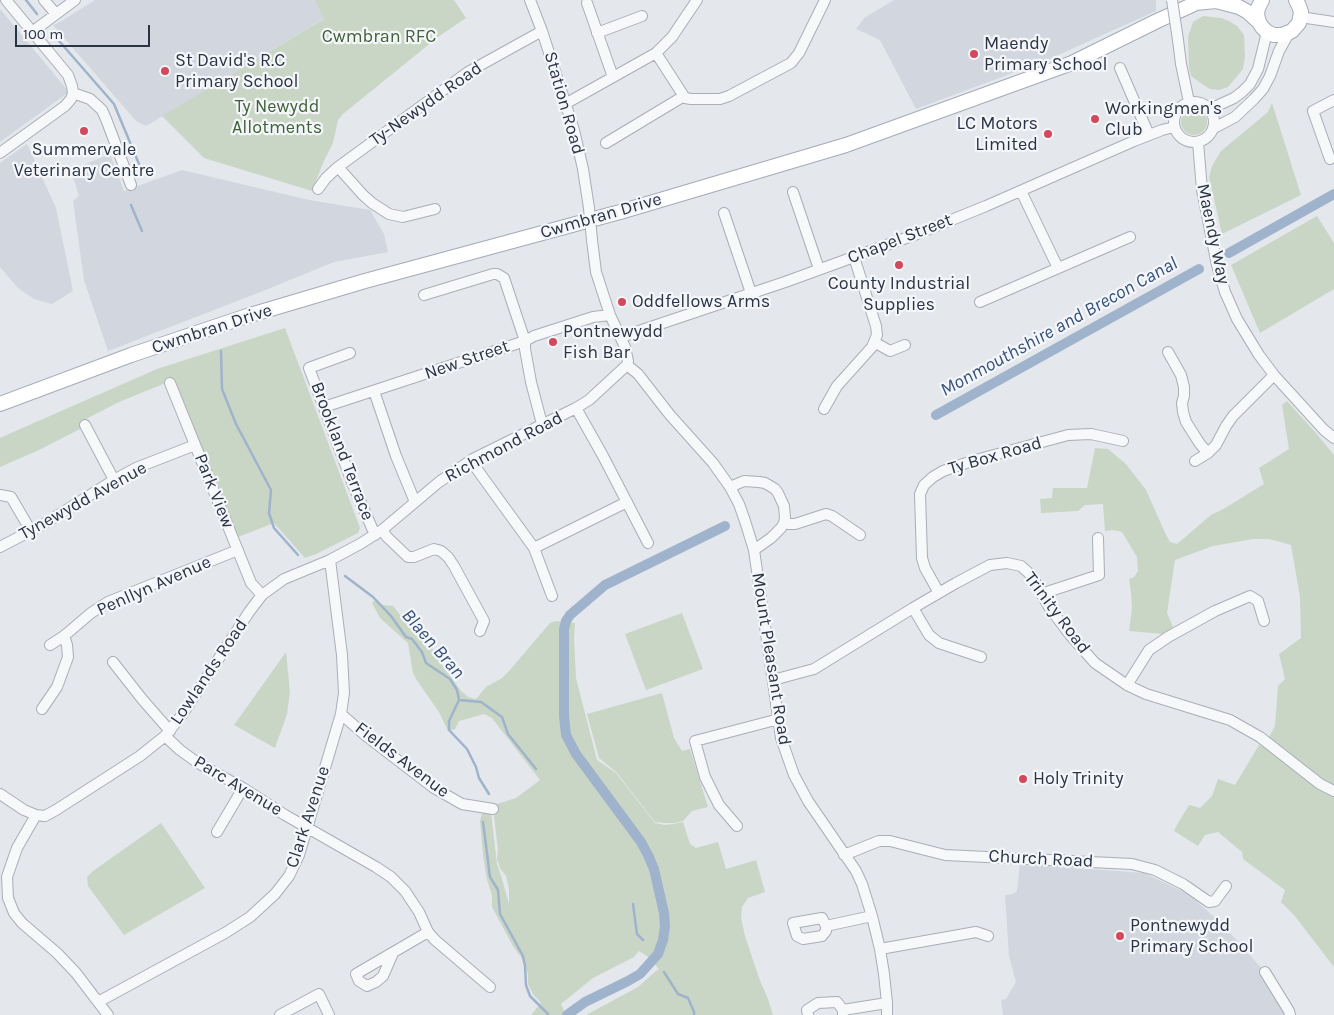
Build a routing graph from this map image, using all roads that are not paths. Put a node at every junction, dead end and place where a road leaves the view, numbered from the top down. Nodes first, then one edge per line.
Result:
1 (6, 0) edge
2 (44, 0) edge
3 (75, 0) edge
4 (530, 0) edge
5 (697, 0) edge
6 (824, 0) edge
7 (1172, 0) edge
8 (1262, 0) edge
9 (1296, 0) edge
10 (1198, 2) edge
11 (587, 4) dead end
12 (56, 14) junction
13 (642, 16) dead end
14 (1300, 18) junction
15 (1334, 22) edge
16 (1263, 27) junction
17 (542, 31) junction
18 (32, 32) junction
19 (597, 33) junction
20 (1288, 33) junction
21 (656, 53) junction
22 (1120, 68) dead end
23 (613, 77) junction
24 (73, 92) junction
25 (684, 96) junction
26 (1334, 100) edge
27 (1189, 102) junction
28 (566, 104) junction
29 (1210, 109) junction
30 (1174, 126) junction
31 (1214, 128) junction
32 (1149, 135) junction
33 (1198, 142) junction
34 (606, 143) dead end
35 (0, 153) edge
36 (1330, 159) dead end
37 (338, 167) junction
38 (131, 185) dead end
39 (318, 189) dead end
40 (1021, 191) junction
41 (793, 192) dead end
42 (435, 209) dead end
43 (724, 214) dead end
44 (1130, 237) dead end
45 (854, 257) junction
46 (1058, 268) junction
47 (819, 269) junction
48 (751, 293) junction
49 (424, 295) dead end
50 (980, 302) dead end
51 (610, 314) junction
52 (621, 337) junction
53 (525, 341) junction
54 (874, 342) junction
55 (905, 345) dead end
56 (1168, 352) dead end
57 (350, 353) dead end
58 (627, 365) junction
59 (1274, 375) junction
60 (170, 383) dead end
61 (374, 392) junction
62 (0, 404) edge
63 (324, 407) junction
64 (576, 408) junction
65 (824, 409) dead end
66 (542, 424) junction
67 (85, 426) dead end
68 (1334, 438) edge
69 (1123, 441) dead end
70 (196, 445) junction
71 (1208, 453) junction
72 (473, 459) junction
73 (1195, 461) dead end
74 (114, 480) junction
75 (730, 487) junction
76 (0, 495) edge
77 (415, 502) junction
78 (627, 502) junction
79 (784, 523) junction
80 (31, 531) junction
81 (379, 532) junction
82 (860, 535) dead end
83 (1098, 538) dead end
84 (648, 543) dead end
85 (0, 548) edge
86 (534, 548) junction
87 (238, 550) junction
88 (754, 550) junction
89 (330, 560) junction
90 (939, 594) junction
91 (1042, 594) junction
92 (262, 595) junction
93 (552, 596) dead end
94 (913, 608) junction
95 (1264, 621) dead end
96 (480, 631) dead end
97 (64, 636) junction
98 (50, 645) dead end
99 (982, 658) dead end
100 (112, 662) dead end
101 (773, 680) junction
102 (1127, 685) junction
103 (42, 709) dead end
104 (341, 714) junction
105 (778, 719) junction
106 (167, 734) junction
107 (243, 788) junction
108 (1334, 791) edge
109 (0, 794) edge
110 (493, 809) dead end
111 (36, 815) junction
112 (820, 821) junction
113 (808, 824) dead end
114 (737, 826) dead end
115 (308, 828) junction
116 (217, 832) dead end
117 (844, 855) junction
118 (1226, 886) dead end
119 (4, 898) edge
120 (872, 916) junction
121 (826, 926) dead end
122 (428, 932) junction
123 (988, 936) dead end
124 (880, 949) junction
125 (393, 953) dead end
126 (1265, 972) dead end
127 (490, 987) dead end
128 (98, 1002) junction
129 (887, 1003) junction
130 (843, 1012) edge
131 (108, 1015) edge
132 (280, 1015) edge
133 (330, 1015) edge
134 (808, 1015) edge
135 (887, 1015) edge
136 (1290, 1015) edge

1 - 18 street
2 - 12 street
3 - 12 street
4 - 17 street, Station Road
5 - 21 street
6 - 25 street
7 - 27 street, bridge
8 - 16 main road
9 - 14 main road
10 - 16 main road, Cwmbran Drive
10 - 62 main road, Cwmbran Drive
11 - 19 street
12 - 18 street
13 - 19 street
14 - 15 street
14 - 20 main road
16 - 20 main road
16 - 29 street
17 - 28 street, Station Road
17 - 37 street, Ty-Newydd Road
18 - 24 street
19 - 23 street
20 - 31 street
21 - 23 street
21 - 25 street
22 - 32 street
23 - 28 street
24 - 35 street
24 - 38 street
25 - 34 street
26 - 36 street
27 - 29 street
27 - 30 street
28 - 51 street, Station Road, bridge
29 - 31 street
30 - 32 street, Chapel Street
30 - 33 street
31 - 33 street
32 - 40 street, Chapel Street
33 - 59 street, Maendy Way
37 - 39 street, Ty-Newydd Road
37 - 42 street
40 - 45 street, Chapel Street
40 - 46 street
41 - 47 street
43 - 48 street
44 - 46 street
45 - 47 street, Chapel Street
45 - 54 street
46 - 50 street
47 - 48 street, Chapel Street
48 - 52 street, Chapel Street
49 - 53 street
51 - 52 street, Station Road
51 - 53 street, New Street
52 - 58 street, Station Road
53 - 61 street, New Street
53 - 66 street
54 - 55 street
54 - 65 street
56 - 71 street
57 - 63 street, Brookland Terrace
58 - 64 street, Richmond Road
58 - 75 street, Mount Pleasant Road
59 - 68 street, Maendy Way
59 - 71 street
60 - 70 street, Park View
61 - 63 street, New Street
61 - 77 street
63 - 81 street, Brookland Terrace
64 - 66 street, Richmond Road
64 - 78 street
66 - 72 street, Richmond Road
67 - 74 street
69 - 90 street, Ty Box Road
70 - 74 street, Tynewydd Avenue
70 - 87 street, Park View
71 - 73 street
72 - 77 street, Richmond Road
72 - 86 street
74 - 80 street, Tynewydd Avenue
75 - 79 street
75 - 88 street, Mount Pleasant Road
76 - 80 street
77 - 81 street, Richmond Road
78 - 84 street
78 - 86 street
79 - 82 street
79 - 88 street
80 - 85 street, Tynewydd Avenue
81 - 89 street, Richmond Road
81 - 96 street, Brookland Terrace
83 - 91 street
86 - 93 street
87 - 92 street, Park View
87 - 97 street, Penllyn Avenue
88 - 101 street, Mount Pleasant Road
89 - 92 street, Lowlands Road
89 - 104 street, Clark Avenue
90 - 91 street, Trinity Road
90 - 94 street, Trinity Road
91 - 102 street, Trinity Road
92 - 106 street, Lowlands Road
94 - 99 street
94 - 101 street, Trinity Road
95 - 102 street
97 - 98 street, Penllyn Avenue
97 - 103 street
100 - 106 street, Parc Avenue
101 - 105 street, Mount Pleasant Road
102 - 108 street, Trinity Road
104 - 110 street, Fields Avenue
104 - 115 street, Clark Avenue
105 - 112 street, Mount Pleasant Road
105 - 114 street
106 - 107 street, Parc Avenue
106 - 111 street, Lowlands Road
107 - 115 street, Parc Avenue
107 - 116 street
109 - 111 street
111 - 119 street
112 - 113 street
112 - 117 street, Mount Pleasant Road
115 - 122 street, Parc Avenue
115 - 128 street, Clark Avenue
117 - 118 street, Church Road
117 - 120 street, Mount Pleasant Road
119 - 128 street
120 - 121 street
120 - 124 street, Mount Pleasant Road
122 - 125 street
122 - 127 street, Parc Avenue
123 - 124 street
124 - 129 street, Mount Pleasant Road
126 - 136 street
128 - 131 street
129 - 130 street
129 - 135 street, Mount Pleasant Road
130 - 134 street
132 - 133 street

